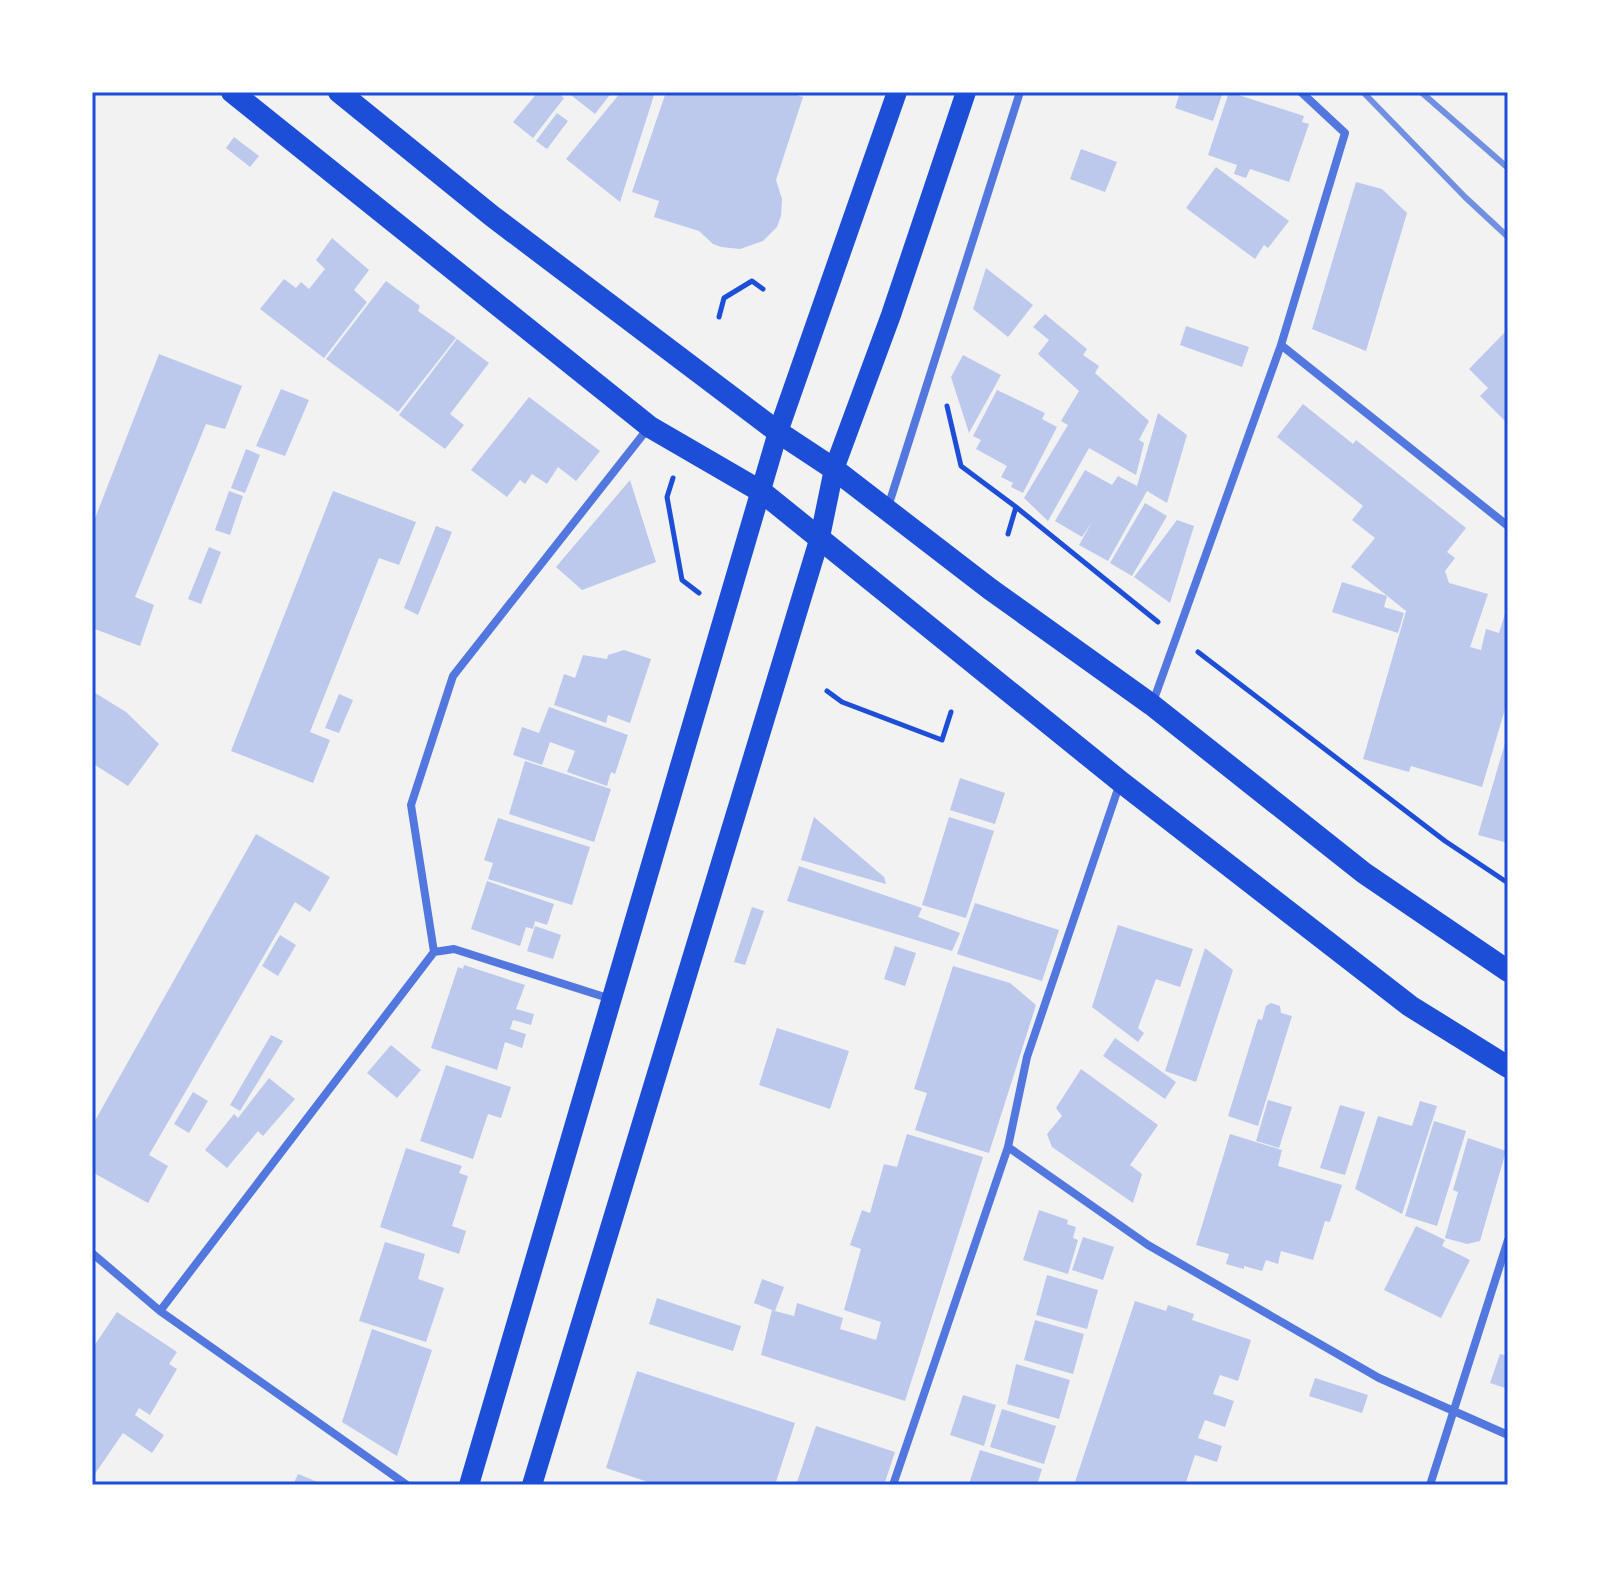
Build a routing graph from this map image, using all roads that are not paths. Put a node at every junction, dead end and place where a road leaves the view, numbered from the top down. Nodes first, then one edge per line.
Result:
1 (232, 92) edge
2 (339, 92) edge
3 (897, 92) edge
4 (966, 92) edge
5 (1020, 92) edge
6 (1301, 92) edge
7 (1281, 345) junction
8 (650, 427) junction
9 (778, 432) junction
10 (834, 469) junction
11 (762, 492) junction
12 (887, 509) junction
13 (1508, 526) edge
14 (820, 537) junction
15 (1152, 705) junction
16 (1121, 782) junction
17 (434, 952) junction
18 (1508, 971) edge
19 (611, 999) junction
20 (1508, 1067) edge
21 (1008, 1147) junction
22 (1508, 1240) edge
23 (92, 1253) edge
24 (160, 1311) junction
25 (1453, 1411) junction
26 (1508, 1435) edge
27 (407, 1485) edge
28 (469, 1485) edge
29 (532, 1485) edge
30 (893, 1485) edge
31 (1430, 1485) edge

1 - 8 highway
2 - 9 highway
3 - 9 main road
4 - 10 main road
5 - 12 street
6 - 7 street
7 - 13 street
7 - 15 street
8 - 11 highway
8 - 17 street
9 - 10 highway
9 - 11 main road
10 - 12 highway
10 - 14 main road
11 - 14 highway
11 - 19 main road
12 - 15 highway
14 - 16 highway
14 - 29 main road
15 - 18 highway
16 - 20 highway
16 - 21 street
17 - 19 street
17 - 24 street
19 - 28 main road
21 - 25 street
21 - 30 street
22 - 25 street
23 - 24 street
24 - 27 street
25 - 26 street
25 - 31 street

